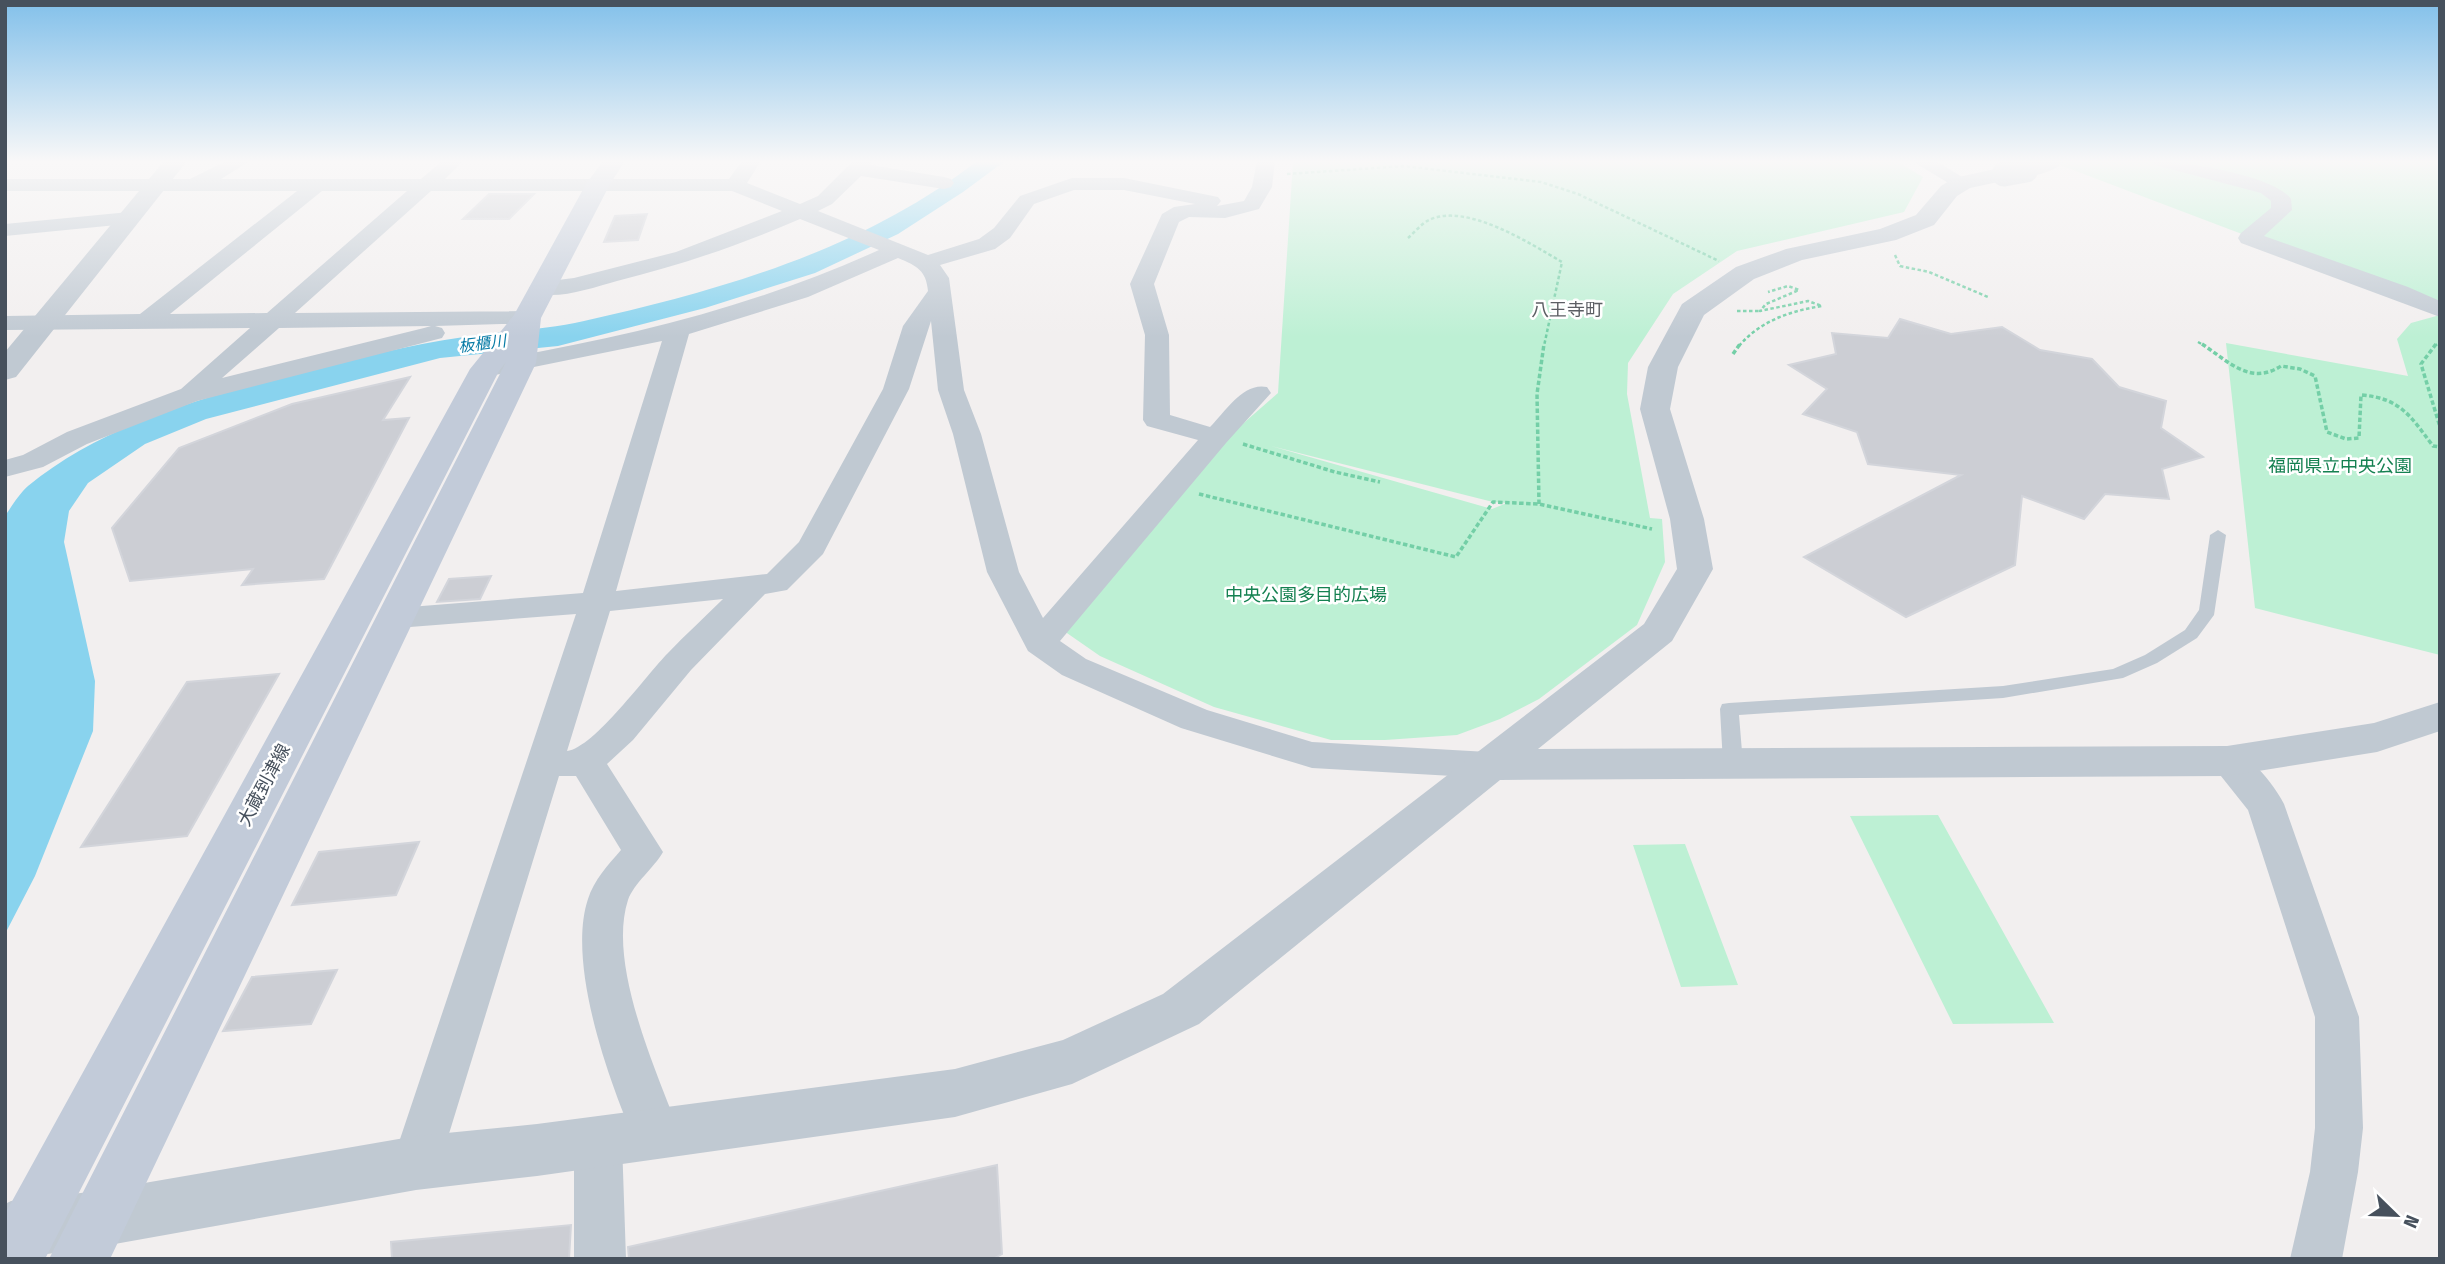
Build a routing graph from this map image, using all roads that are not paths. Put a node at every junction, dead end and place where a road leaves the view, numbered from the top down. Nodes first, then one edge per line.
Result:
1 (108, 220) edge
2 (127, 220) edge
3 (274, 220) edge
4 (385, 220) edge
5 (578, 220) edge
6 (780, 220) edge
7 (823, 220) edge
8 (1012, 220) edge
9 (1170, 220) edge
10 (1925, 220) edge
11 (2270, 220) edge
12 (5, 230) edge
13 (895, 249) junction
14 (926, 262) junction
15 (541, 288) junction
16 (939, 292) junction
17 (2440, 310) edge
18 (476, 320) junction
19 (270, 322) junction
20 (5, 323) edge
21 (42, 323) junction
22 (145, 323) junction
23 (678, 329) junction
24 (509, 353) junction
25 (5, 371) edge
26 (1258, 393) dead end
27 (188, 396) junction
28 (1216, 437) junction
29 (5, 469) edge
30 (2218, 535) dead end
31 (754, 587) junction
32 (597, 601) junction
33 (397, 618) junction
34 (1040, 643) junction
35 (2440, 716) edge
36 (2227, 761) junction
37 (586, 762) junction
38 (1733, 764) junction
39 (1488, 765) junction
40 (544, 766) junction
41 (656, 1134) junction
42 (598, 1142) junction
43 (416, 1163) junction
44 (15, 1239) edge
45 (88, 1239) edge
46 (600, 1259) edge
47 (2316, 1259) edge

1 - 12 street
2 - 21 street
3 - 22 street
4 - 19 street
5 - 15 main road, 大蔵到津線
6 - 15 street
7 - 13 street
8 - 14 street
9 - 28 street
10 - 39 street
11 - 17 street
13 - 14 street
13 - 23 street
14 - 16 street
15 - 24 main road, 大蔵到津線
16 - 31 street
16 - 34 street
18 - 19 street
18 - 24 street
18 - 27 street
19 - 22 street
19 - 27 street
20 - 21 street
21 - 22 street
21 - 25 street
23 - 24 street
23 - 32 street
24 - 33 main road, 大蔵到津線
24 - 44 main road, 大蔵到津線
26 - 28 street
27 - 29 street
28 - 34 street
30 - 38 lane
31 - 32 street
31 - 37 street
32 - 33 street
32 - 40 street
33 - 45 main road, 大蔵到津線
34 - 39 street
35 - 36 street
36 - 38 street
36 - 47 street
37 - 40 street
37 - 41 street
38 - 39 street
39 - 41 street
40 - 43 street
41 - 42 street
42 - 43 street
42 - 46 street
43 - 45 street
44 - 45 street

